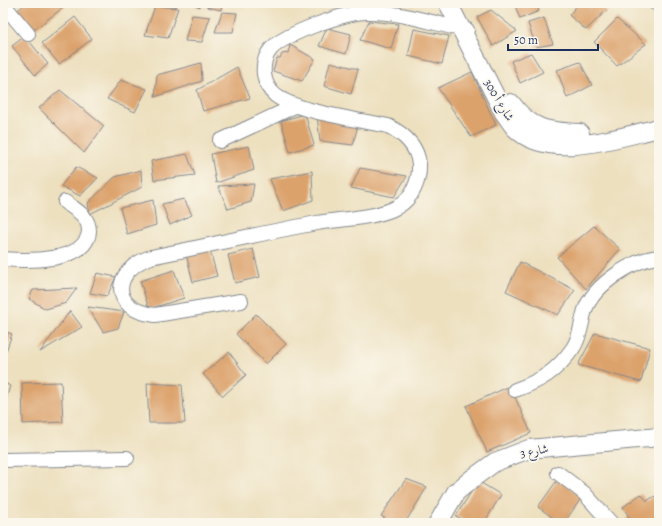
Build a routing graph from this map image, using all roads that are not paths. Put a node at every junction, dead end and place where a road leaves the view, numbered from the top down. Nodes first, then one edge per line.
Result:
1 (448, 3) edge
2 (458, 3) edge
3 (655, 3) edge
4 (3, 4) edge
5 (659, 4) edge
6 (466, 30) junction
7 (28, 34) dead end
8 (295, 106) junction
9 (659, 116) edge
10 (659, 128) edge
11 (610, 133) junction
12 (220, 141) dead end
13 (65, 202) dead end
14 (659, 257) edge
15 (3, 259) edge
16 (242, 301) dead end
17 (515, 390) dead end
18 (659, 436) edge
19 (127, 458) dead end
20 (3, 460) edge
21 (558, 472) dead end
22 (438, 523) edge
23 (611, 523) edge

1 - 6 street, شارع أ 300
2 - 6 street, شارع أ 300
3 - 5 street
4 - 7 street
6 - 8 street
6 - 11 street, شارع أ 300
8 - 12 street
8 - 16 street
9 - 11 street, شارع أ 300
10 - 11 street, شارع أ 300
13 - 15 street
14 - 17 street
18 - 22 street, شارع 3
19 - 20 street
21 - 23 street

